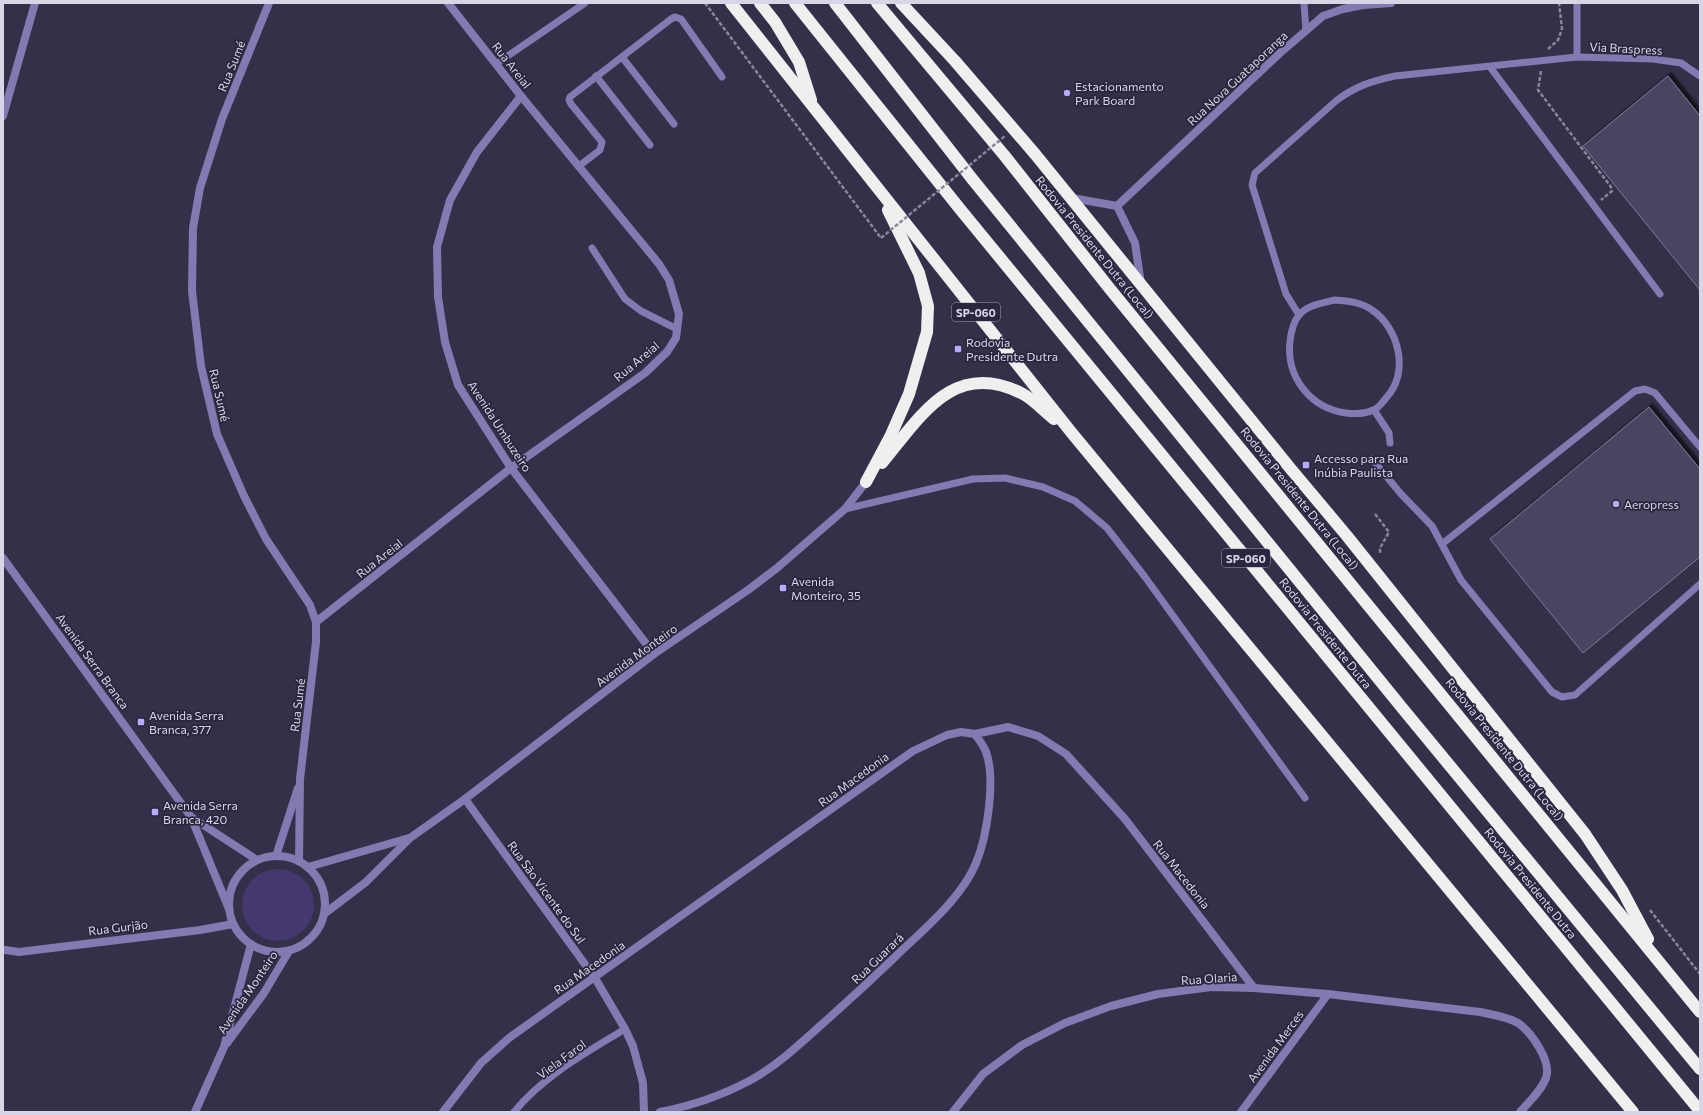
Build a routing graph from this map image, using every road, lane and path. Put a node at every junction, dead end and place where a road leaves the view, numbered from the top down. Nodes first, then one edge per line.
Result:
1 (35, 3) edge
2 (269, 3) edge
3 (448, 3) edge
4 (585, 3) edge
5 (705, 3) edge
6 (760, 3) edge
7 (795, 3) edge
8 (835, 3) edge
9 (877, 3) edge
10 (901, 3) edge
11 (1304, 3) edge
12 (1391, 3) edge
13 (1559, 3) edge
14 (1577, 3) edge
15 (732, 4) edge
16 (1306, 31) junction
17 (622, 57) junction
18 (1577, 57) junction
19 (1545, 60) junction
20 (496, 64) junction
21 (1490, 67) junction
22 (596, 76) junction
23 (1700, 76) edge
24 (722, 77) dead end
25 (521, 96) junction
26 (813, 107) junction
27 (3, 116) edge
28 (674, 124) dead end
29 (1005, 136) dead end
30 (650, 145) dead end
31 (579, 166) junction
32 (880, 192) junction
33 (1072, 198) junction
34 (1117, 206) junction
35 (1594, 206) junction
36 (592, 248) dead end
37 (1141, 284) junction
38 (1660, 294) dead end
39 (1299, 315) junction
40 (677, 329) junction
41 (1374, 410) junction
42 (1071, 432) junction
43 (1390, 443) dead end
44 (1700, 447) edge
45 (1372, 458) dead end
46 (511, 468) junction
47 (866, 482) junction
48 (845, 509) junction
49 (1442, 544) junction
50 (3, 558) edge
51 (1700, 584) edge
52 (316, 622) junction
53 (654, 654) junction
54 (975, 734) junction
55 (300, 779) junction
56 (1306, 798) dead end
57 (465, 799) junction
58 (191, 817) junction
59 (410, 838) junction
60 (276, 856) junction
61 (257, 860) junction
62 (299, 861) junction
63 (308, 867) junction
64 (229, 909) junction
65 (324, 914) junction
66 (233, 924) junction
67 (250, 944) junction
68 (4, 951) edge
69 (289, 951) junction
70 (1662, 965) junction
71 (595, 978) junction
72 (1254, 988) junction
73 (1328, 994) junction
74 (1700, 1012) edge
75 (625, 1029) junction
76 (224, 1047) junction
77 (1700, 1069) edge
78 (1700, 1111) edge
79 (194, 1112) edge
80 (443, 1112) edge
81 (514, 1112) edge
82 (644, 1112) edge
83 (660, 1112) edge
84 (953, 1112) edge
85 (1241, 1112) edge
86 (1520, 1112) edge
87 (1634, 1112) edge

1 - 27 street
2 - 52 street, Rua Sumé
3 - 20 street, Rua Areial
4 - 20 lane
5 - 29 path, bridge
6 - 26 highway
7 - 78 highway, Rodovia Presidente Dutra / SP-060
8 - 77 highway, Rodovia Presidente Dutra / SP-060
9 - 70 highway, Rodovia Presidente Dutra (Local)
10 - 33 highway
11 - 16 lane
12 - 16 street, Rua Nova Guataporanga
13 - 19 path
14 - 18 lane, Via Braspress
15 - 26 highway, SP-060
16 - 34 street, Rua Nova Guataporanga
17 - 22 lane
17 - 24 lane
17 - 28 lane
18 - 19 lane
18 - 23 lane, Via Braspress
19 - 21 lane
19 - 35 path
20 - 25 street, Rua Areial
21 - 35 lane
21 - 39 lane
22 - 30 lane
22 - 31 lane
25 - 31 street, Rua Areial
25 - 46 street, Avenida Umbuzeiro
26 - 32 highway, SP-060
31 - 40 street, Rua Areial
32 - 42 highway, SP-060
32 - 47 highway
33 - 34 street
33 - 37 highway
34 - 37 street
35 - 38 lane
36 - 40 lane
37 - 70 highway
39 - 41 lane
39 - 41 lane
40 - 46 street, Rua Areial
41 - 43 lane
42 - 47 highway
42 - 87 highway, SP-060
44 - 49 lane
45 - 49 lane
46 - 52 street, Rua Areial
46 - 53 street, Avenida Umbuzeiro
47 - 48 street, Avenida Monteiro
48 - 53 street, Avenida Monteiro
48 - 56 lane
49 - 51 lane
50 - 58 street, Avenida Serra Branca
52 - 55 street, Rua Sumé
53 - 57 street, Avenida Monteiro
54 - 71 street, Rua Macedonia
54 - 72 street, Rua Macedonia
54 - 83 street, Rua Guarará
55 - 60 street, Rua Sumé
55 - 62 street, Rua Sumé
57 - 59 street, Avenida Monteiro
57 - 71 street, Rua São Vicente do Sul
58 - 61 street, Avenida Serra Branca
58 - 64 street, Avenida Serra Branca
59 - 63 street, Avenida Monteiro
59 - 65 street, Avenida Monteiro
60 - 61 street
60 - 62 street
61 - 64 street
62 - 63 street
63 - 65 street
64 - 66 street
65 - 69 street
66 - 67 street
66 - 68 street, Rua Gurjão
67 - 69 street
67 - 76 street, Avenida Monteiro
69 - 76 street, Avenida Monteiro
70 - 74 highway, Rodovia Presidente Dutra (Local)
71 - 75 street, Rua São Vicente do Sul
71 - 80 street, Rua Macedonia
72 - 73 street, Rua Olaria
72 - 84 street, Rua Olaria
73 - 85 street, Avenida Merces
73 - 86 street, Rua Olaria
75 - 81 lane, Viela Farol
75 - 82 street, Rua São Vicente do Sul
76 - 79 street, Avenida Monteiro

